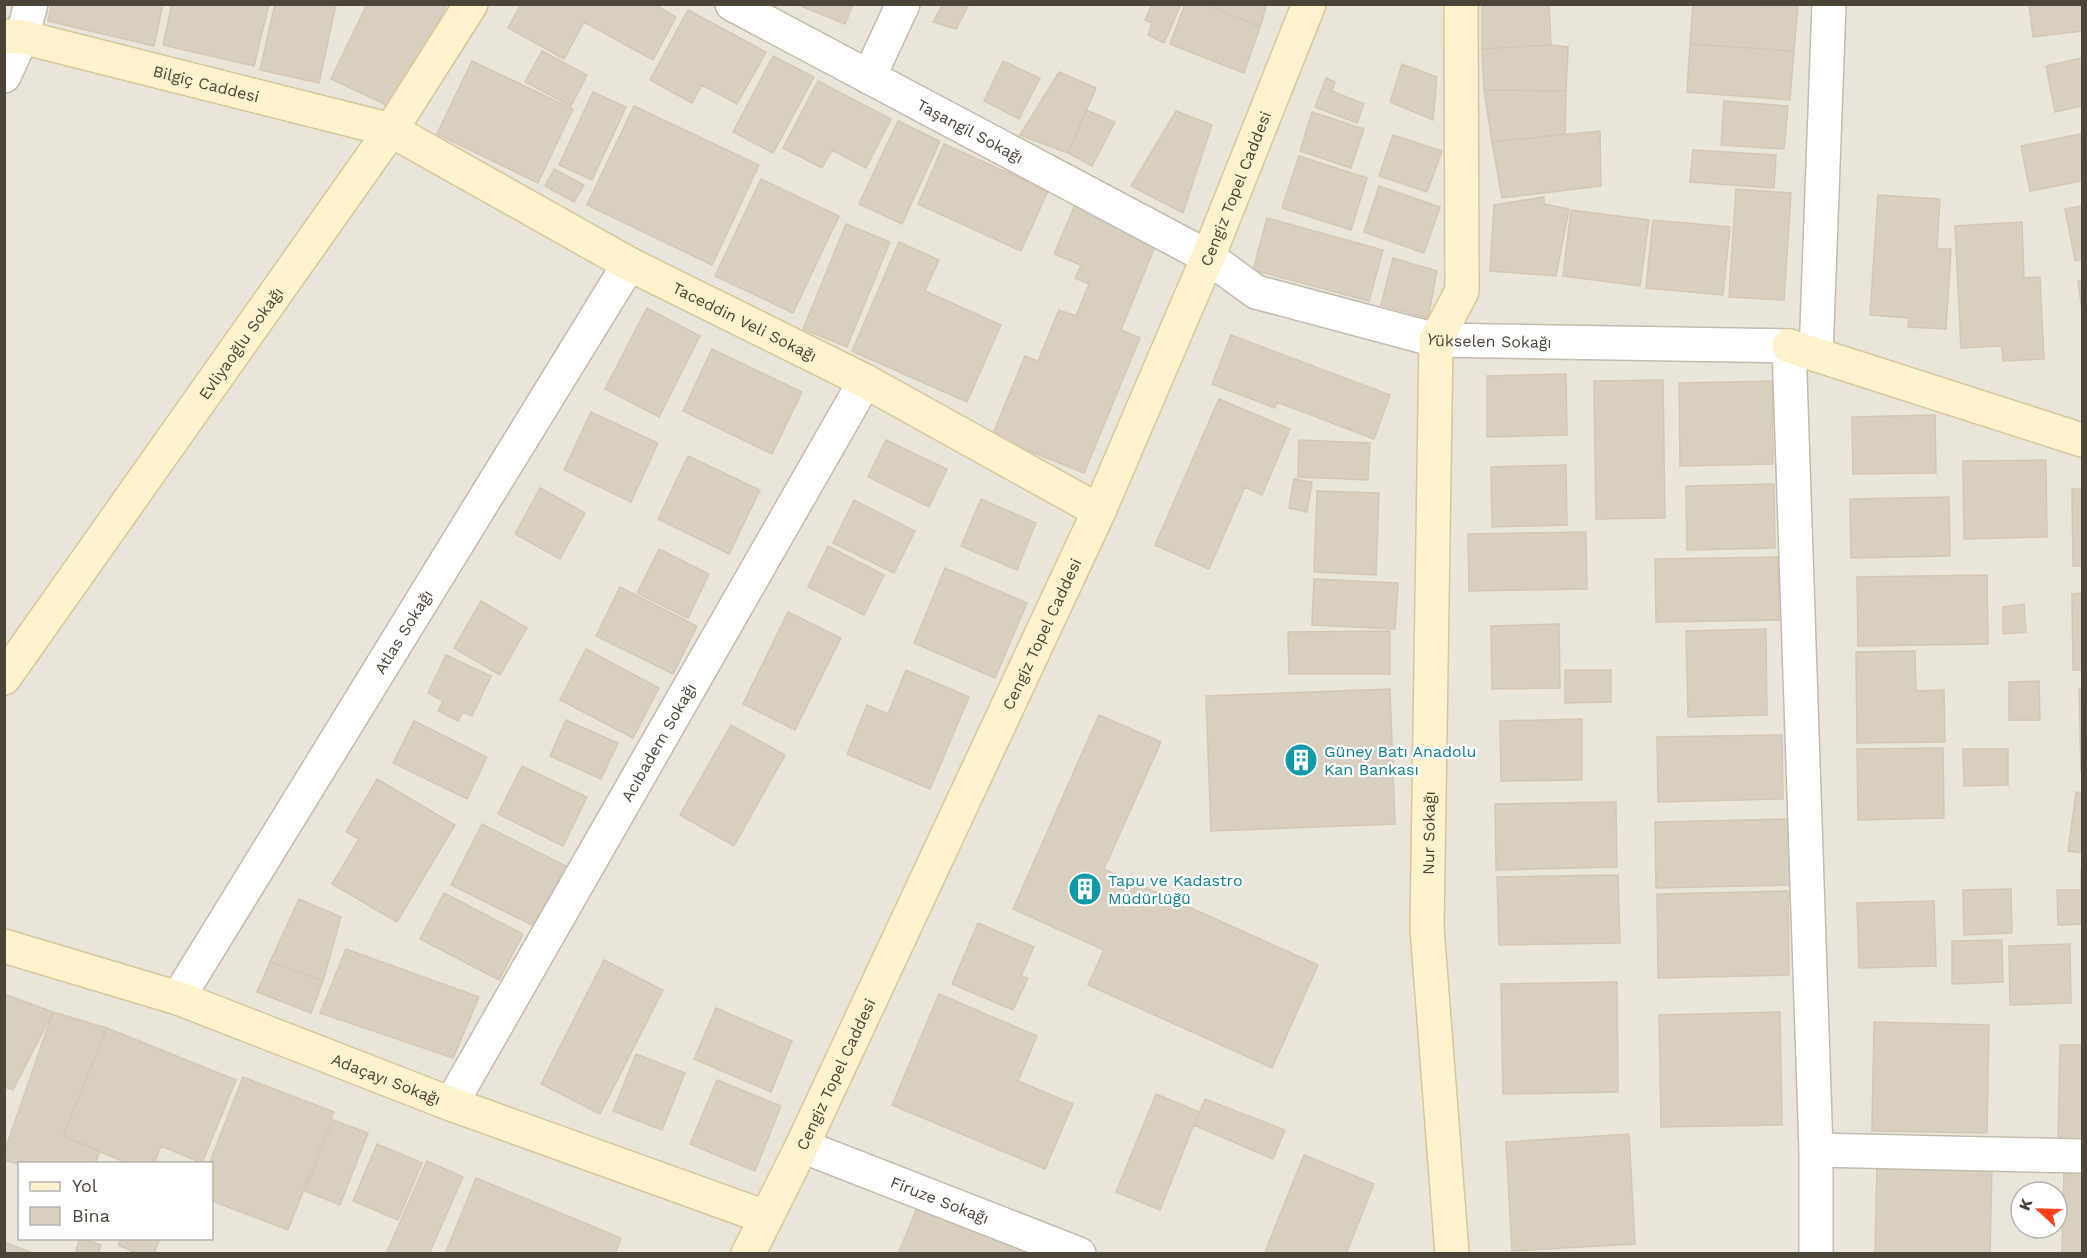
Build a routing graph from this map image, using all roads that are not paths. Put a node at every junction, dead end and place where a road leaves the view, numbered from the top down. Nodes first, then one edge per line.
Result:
1 (31, 4) edge
2 (471, 4) edge
3 (732, 4) edge
4 (903, 4) edge
5 (1309, 4) edge
6 (1461, 4) edge
7 (1829, 4) edge
8 (13, 37) edge
9 (4, 76) edge
10 (869, 77) junction
11 (391, 130) junction
12 (1209, 257) junction
13 (629, 264) junction
14 (1436, 340) junction
15 (1802, 350) junction
16 (865, 381) junction
17 (2082, 440) edge
18 (1099, 511) junction
19 (4, 678) edge
20 (4, 946) edge
21 (178, 998) junction
22 (451, 1104) junction
23 (802, 1146) junction
24 (1816, 1150) junction
25 (2082, 1156) edge
26 (765, 1217) junction
27 (748, 1254) edge
28 (1079, 1254) edge
29 (1452, 1254) edge
30 (1815, 1254) edge

1 - 8 street
2 - 11 main road, Evliyaoğlu Sokağı
3 - 10 street, Taşangil Sokağı
4 - 10 street
5 - 12 main road, Cengiz Topel Caddesi
6 - 14 main road
7 - 15 street
8 - 9 street
8 - 11 main road, Bilgiç Caddesi
10 - 12 street, Taşangil Sokağı
11 - 13 main road, Taceddin Veli Sokağı
11 - 19 main road, Evliyaoğlu Sokağı
12 - 14 street, Yükselen Sokağı
12 - 18 main road, Cengiz Topel Caddesi
13 - 16 main road, Taceddin Veli Sokağı
13 - 21 street, Atlas Sokağı
14 - 15 street, Yükselen Sokağı
14 - 29 main road, Nur Sokağı
15 - 17 main road
15 - 24 street
16 - 18 main road, Taceddin Veli Sokağı
16 - 22 street, Acıbadem Sokağı
18 - 23 main road, Cengiz Topel Caddesi
20 - 21 main road, Adaçayı Sokağı
21 - 22 main road, Adaçayı Sokağı
22 - 26 main road, Adaçayı Sokağı
23 - 26 main road, Cengiz Topel Caddesi
23 - 28 street, Firuze Sokağı
24 - 25 street
24 - 30 street
26 - 27 main road, Cengiz Topel Caddesi

